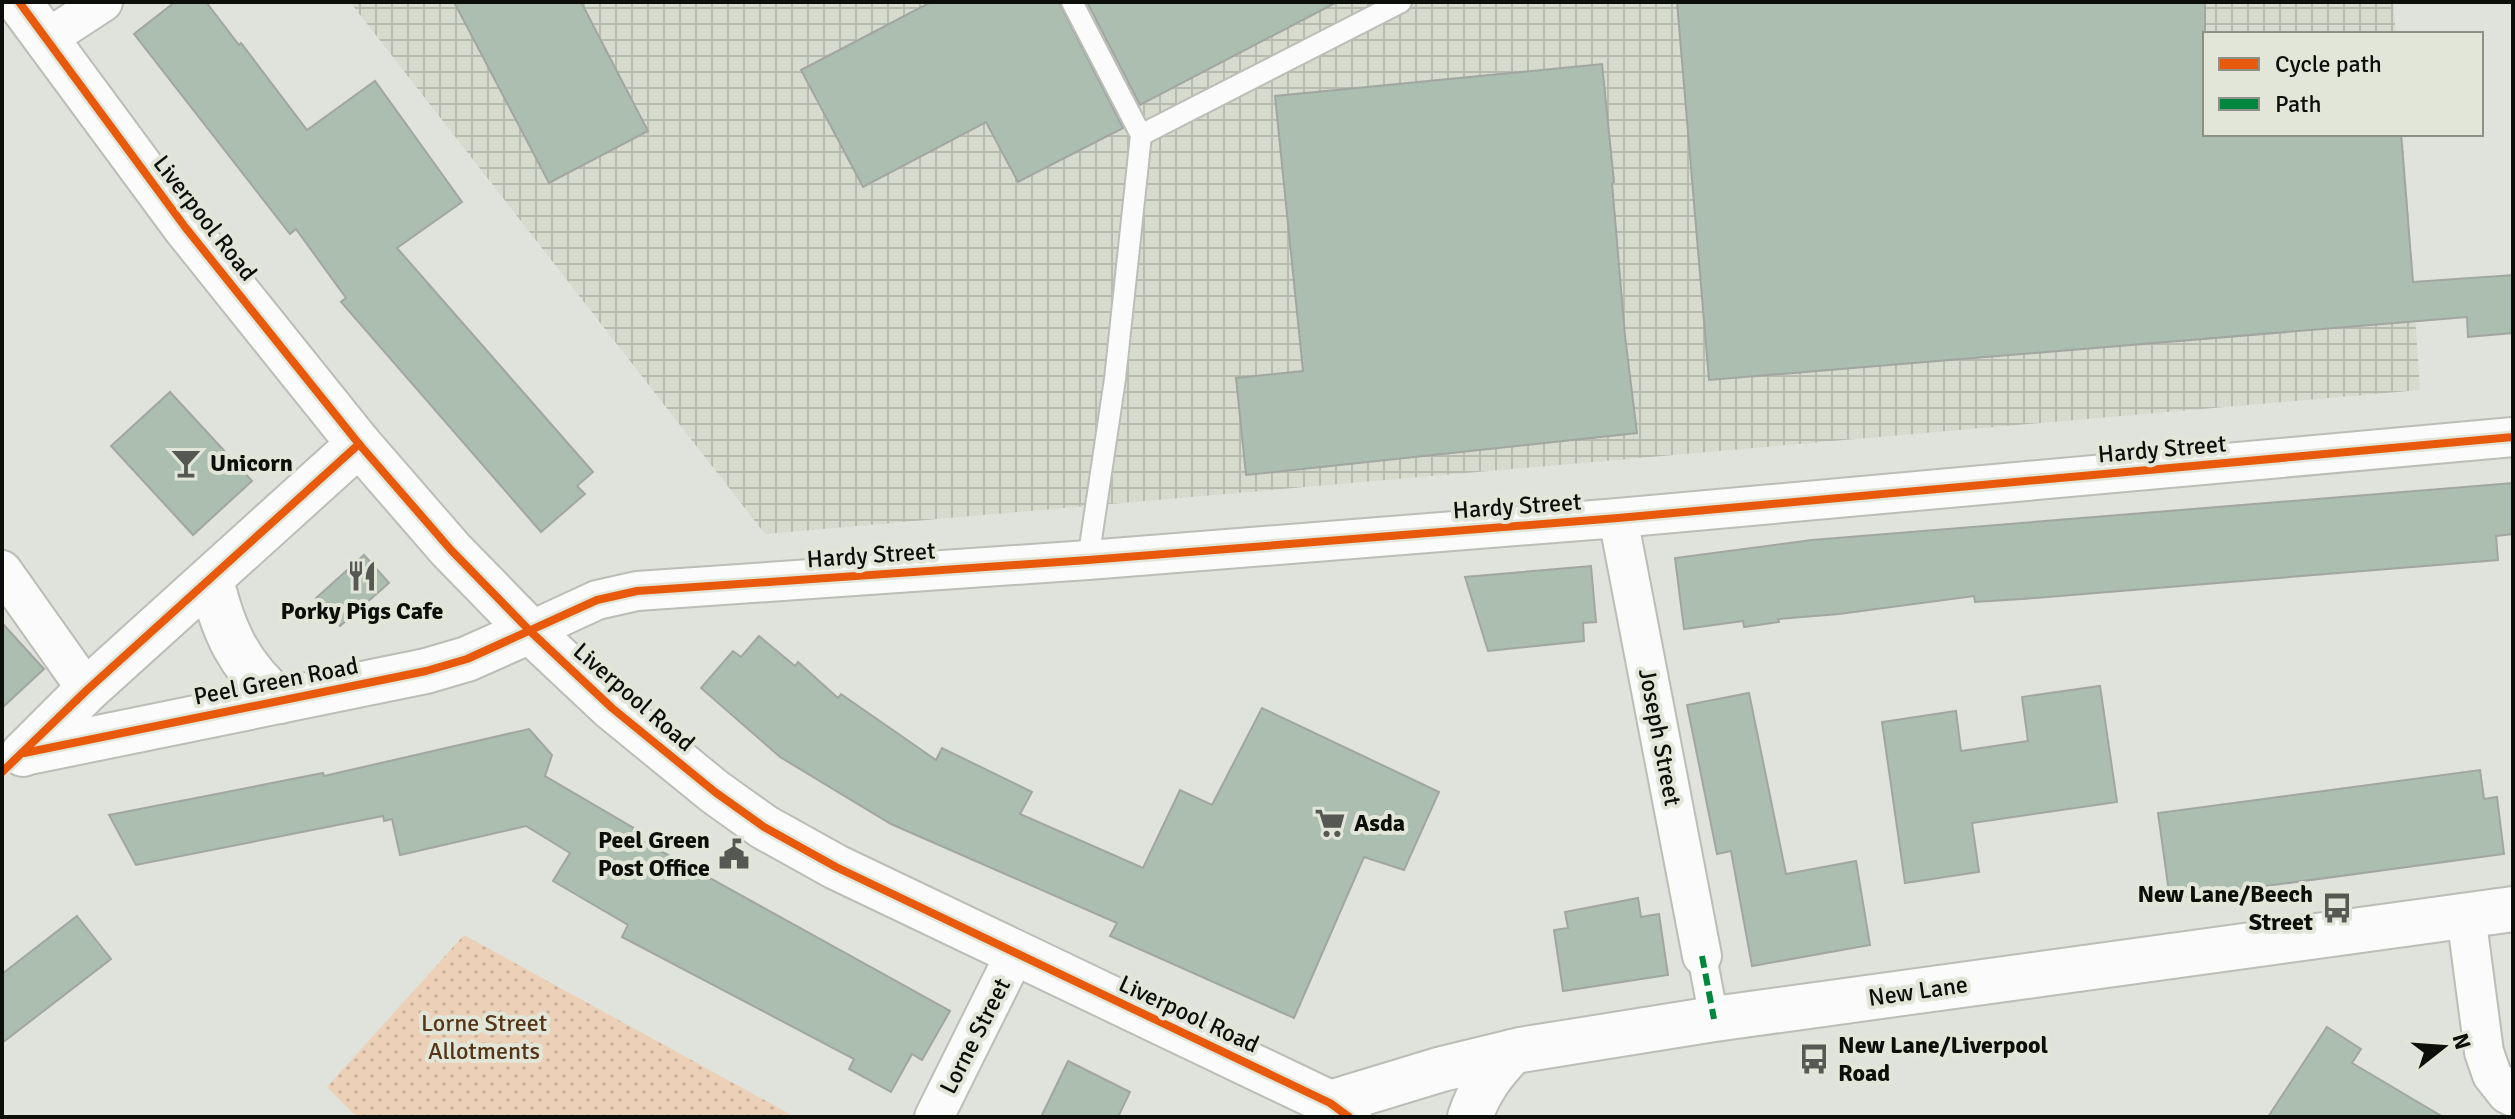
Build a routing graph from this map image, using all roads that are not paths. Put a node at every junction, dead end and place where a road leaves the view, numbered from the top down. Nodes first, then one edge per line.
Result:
1 (19, 2) edge
2 (103, 2) edge
3 (1072, 2) edge
4 (1401, 2) edge
5 (45, 40) junction
6 (1141, 135) junction
7 (2513, 437) edge
8 (359, 444) junction
9 (1618, 518) junction
10 (1088, 560) junction
11 (2, 570) edge
12 (211, 579) junction
13 (530, 631) junction
14 (87, 690) junction
15 (280, 701) junction
16 (13, 762) edge
17 (2513, 909) edge
18 (2466, 915) junction
19 (1015, 954) junction
20 (1702, 956) joint
21 (1714, 1019) junction
22 (1512, 1052) junction
23 (2513, 1097) edge
24 (1340, 1110) edge
25 (934, 1117) edge
26 (1470, 1117) edge

1 - 5 street, Liverpool Road
2 - 5 street
3 - 6 lane
4 - 6 lane
5 - 8 street, Liverpool Road
6 - 10 lane
7 - 9 street, Hardy Street
8 - 12 street, Peel Green Road
8 - 13 street, Liverpool Road
9 - 10 street, Hardy Street
9 - 20 street, Joseph Street
10 - 13 street, Hardy Street
11 - 14 street
12 - 14 street, Peel Green Road
12 - 15 street
13 - 15 street, Peel Green Road
13 - 19 street, Liverpool Road
14 - 16 street, Peel Green Road
15 - 16 street, Peel Green Road
17 - 18 street, New Lane
18 - 21 street, New Lane
18 - 23 street
19 - 24 street, Liverpool Road
19 - 25 street, Lorne Street
20 - 21 street
21 - 22 street, New Lane
22 - 24 street, New Lane
22 - 26 street

